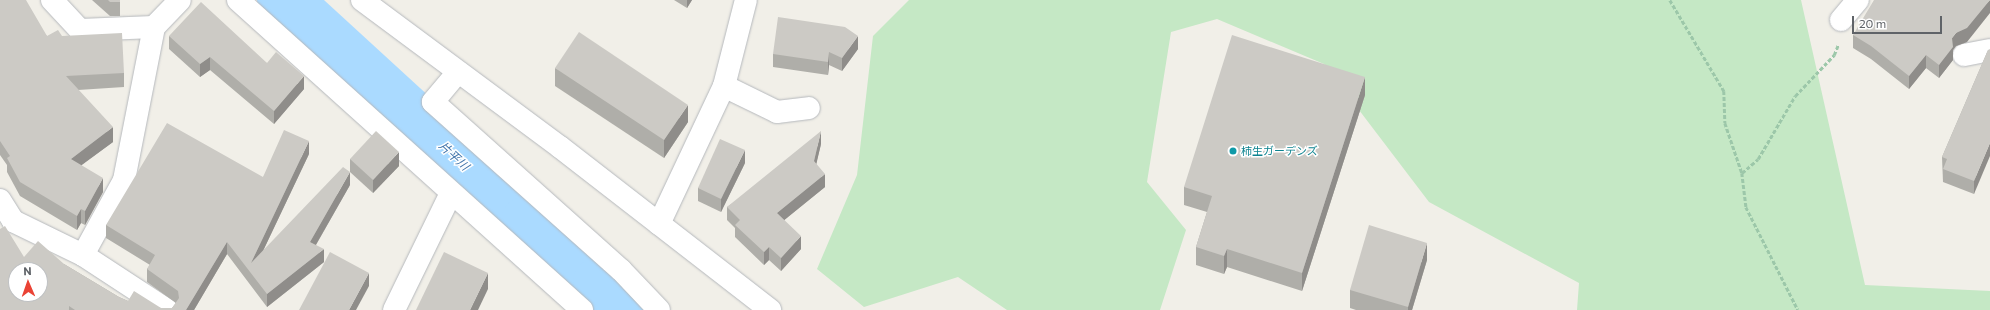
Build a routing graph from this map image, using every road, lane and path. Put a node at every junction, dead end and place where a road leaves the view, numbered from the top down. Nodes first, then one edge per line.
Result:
1 (52, 0) edge
2 (180, 0) edge
3 (238, 0) edge
4 (362, 0) edge
5 (746, 0) edge
6 (1670, 0) edge
7 (1858, 0) edge
8 (1841, 20) joint
9 (154, 27) junction
10 (1990, 50) edge
11 (1964, 55) dead end
12 (458, 72) junction
13 (724, 86) junction
14 (809, 108) dead end
15 (1742, 173) junction
16 (452, 193) junction
17 (0, 200) edge
18 (659, 224) junction
19 (83, 256) junction
20 (167, 310) edge
21 (394, 310) edge
22 (582, 310) edge
23 (659, 310) edge
24 (770, 310) edge
25 (1798, 310) edge

1 - 9 street
2 - 9 street
3 - 16 street
4 - 12 street
5 - 13 street
6 - 15 path
7 - 8 street
8 - 15 path
9 - 19 street
10 - 11 street
12 - 18 street
12 - 23 street
13 - 14 street
13 - 18 street
15 - 25 path
16 - 21 street
16 - 22 street
17 - 19 street
18 - 24 street
19 - 20 street

